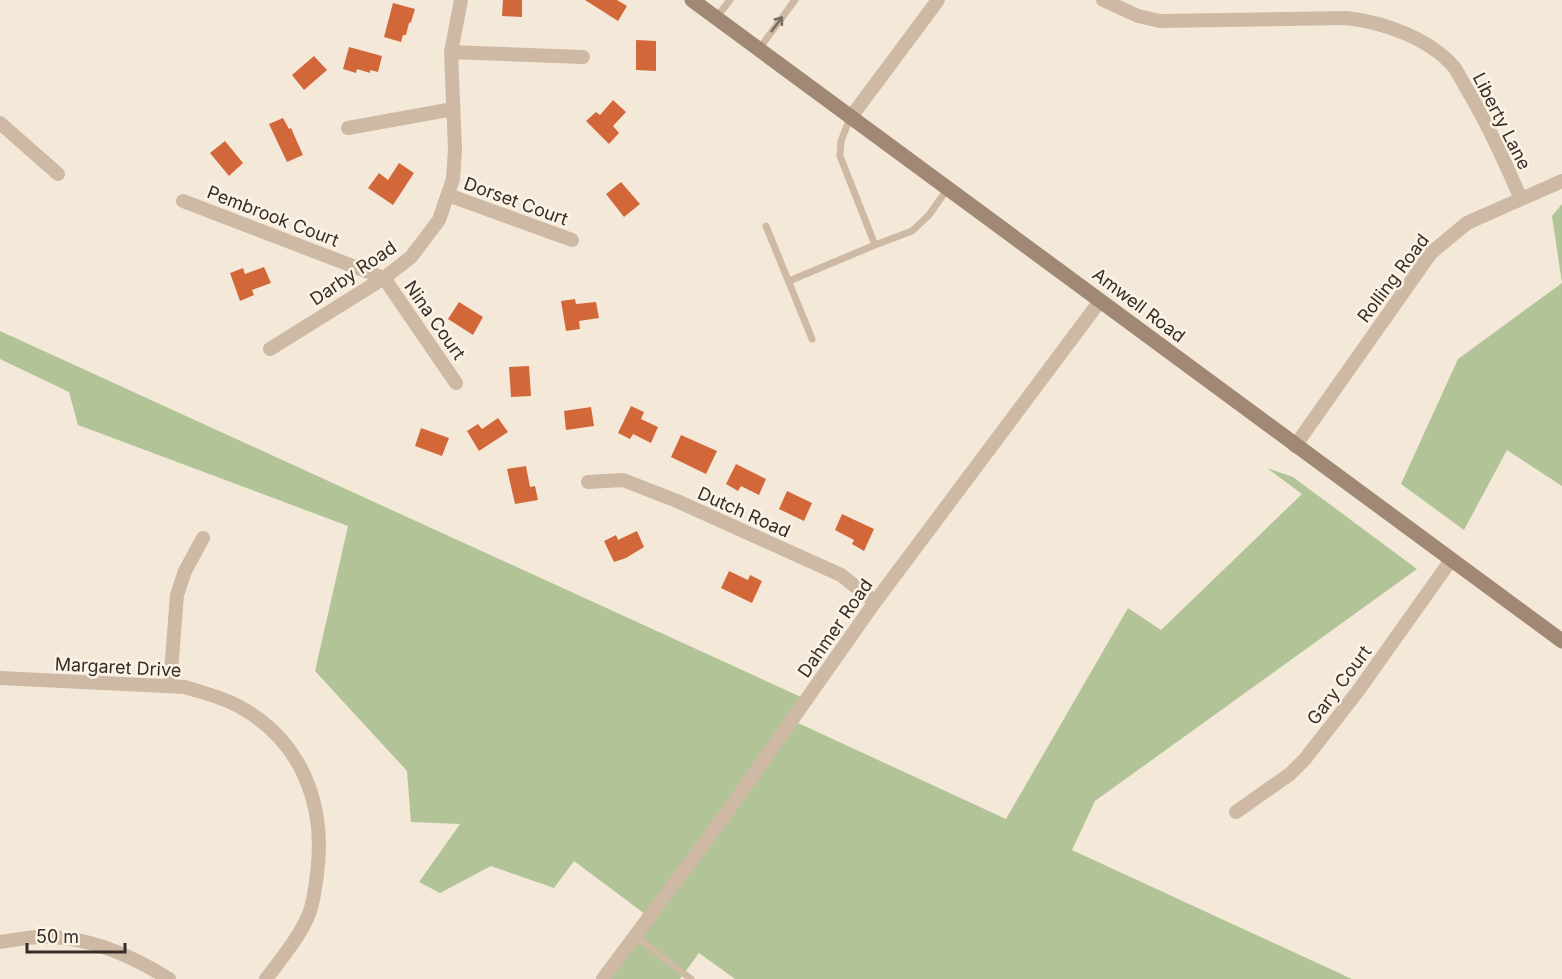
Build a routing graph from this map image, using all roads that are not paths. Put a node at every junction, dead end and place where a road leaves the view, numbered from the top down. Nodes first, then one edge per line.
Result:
1 (461, 0) edge
2 (693, 0) edge
3 (730, 0) edge
4 (795, 0) edge
5 (938, 0) edge
6 (1103, 0) edge
7 (716, 18) junction
8 (759, 49) junction
9 (451, 52) junction
10 (583, 57) dead end
11 (453, 109) junction
12 (851, 117) junction
13 (0, 123) edge
14 (348, 128) dead end
15 (58, 174) dead end
16 (1562, 182) edge
17 (948, 188) junction
18 (448, 195) junction
19 (1521, 199) junction
20 (183, 201) dead end
21 (766, 226) dead end
22 (572, 240) dead end
23 (874, 245) junction
24 (384, 278) junction
25 (789, 281) junction
26 (1100, 301) junction
27 (812, 339) dead end
28 (270, 349) dead end
29 (456, 383) dead end
30 (1295, 446) junction
31 (588, 482) dead end
32 (204, 538) dead end
33 (1451, 560) junction
34 (875, 602) junction
35 (1562, 641) edge
36 (0, 678) edge
37 (170, 686) junction
38 (1236, 812) dead end
39 (635, 936) junction
40 (0, 942) edge
41 (169, 979) edge
42 (266, 979) edge
43 (603, 979) edge
44 (691, 979) edge

1 - 9 street, Darby Road
2 - 7 main road, Amwell Road
3 - 7 lane
8 -> 4 lane
5 - 12 street
6 - 19 street, Liberty Lane
7 - 8 main road, Amwell Road
8 - 12 main road, Amwell Road
9 - 10 street
9 - 11 street, Darby Road
11 - 14 street
11 - 18 street, Darby Road
12 - 17 main road, Amwell Road
12 - 23 lane
13 - 15 street
16 - 19 street, Rolling Road
17 - 23 lane
17 - 26 main road, Amwell Road
18 - 22 street, Dorset Court
18 - 24 street, Darby Road
19 - 30 street, Rolling Road
20 - 24 street, Pembrook Court
21 - 25 lane
23 - 25 lane
24 - 28 street, Darby Road
24 - 29 street, Nina Court
25 - 27 lane
26 - 30 main road, Amwell Road
26 - 34 street, Dahmer Road
30 - 33 main road, Amwell Road
31 - 34 street, Dutch Road
32 - 37 street
33 - 35 main road, Amwell Road
33 - 38 street, Gary Court
34 - 39 street, Dahmer Road
36 - 37 street, Margaret Drive
37 - 42 street, Margaret Drive
39 - 43 street, Dahmer Road
39 - 44 lane
40 - 41 street

